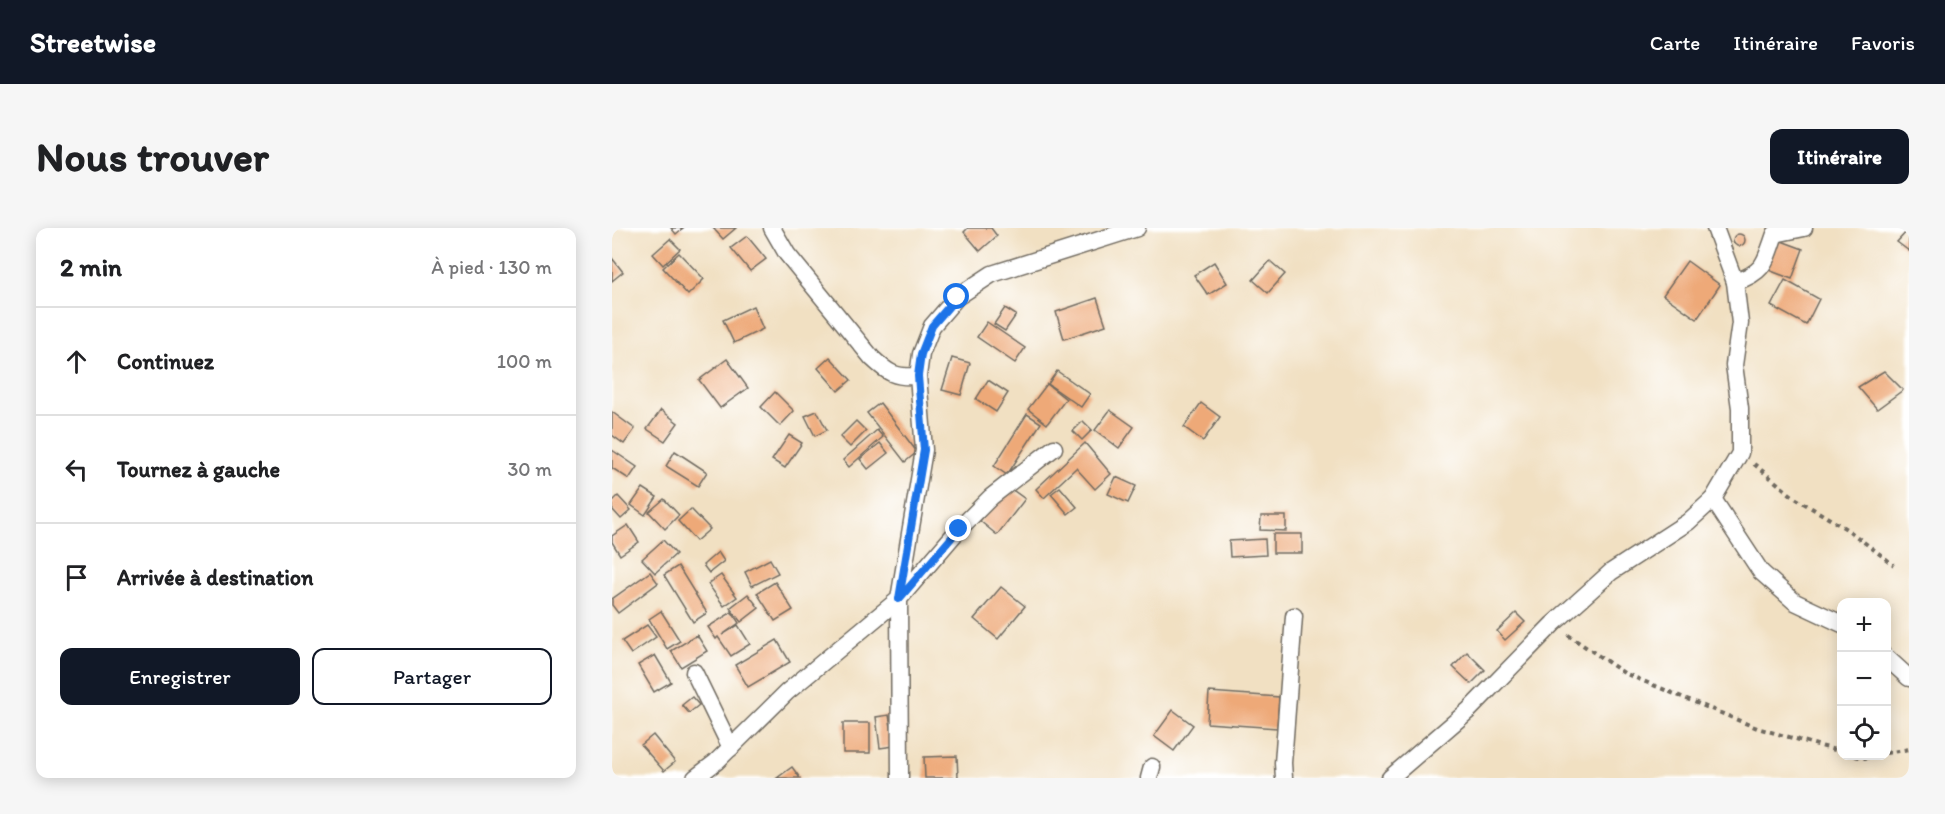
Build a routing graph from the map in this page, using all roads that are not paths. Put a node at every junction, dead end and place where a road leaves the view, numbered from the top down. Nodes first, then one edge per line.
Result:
1 (772, 228) edge
2 (1137, 228) edge
3 (1715, 228) edge
4 (1804, 228) edge
5 (1735, 282) junction
6 (918, 376) junction
7 (1054, 448) dead end
8 (1713, 499) junction
9 (899, 599) junction
10 (1294, 616) dead end
11 (1837, 622) edge
12 (1891, 661) edge
13 (694, 672) dead end
14 (1909, 678) edge
15 (731, 748) junction
16 (718, 770) edge
17 (694, 778) edge
18 (900, 778) edge
19 (1284, 778) edge
20 (1390, 778) edge

1 - 6 street
2 - 6 street
3 - 5 street
4 - 5 street
5 - 8 street
6 - 9 street
7 - 9 street
8 - 11 street
8 - 20 street
9 - 15 street
9 - 18 street
10 - 19 street
12 - 14 street
13 - 15 street
15 - 16 street
16 - 17 street

